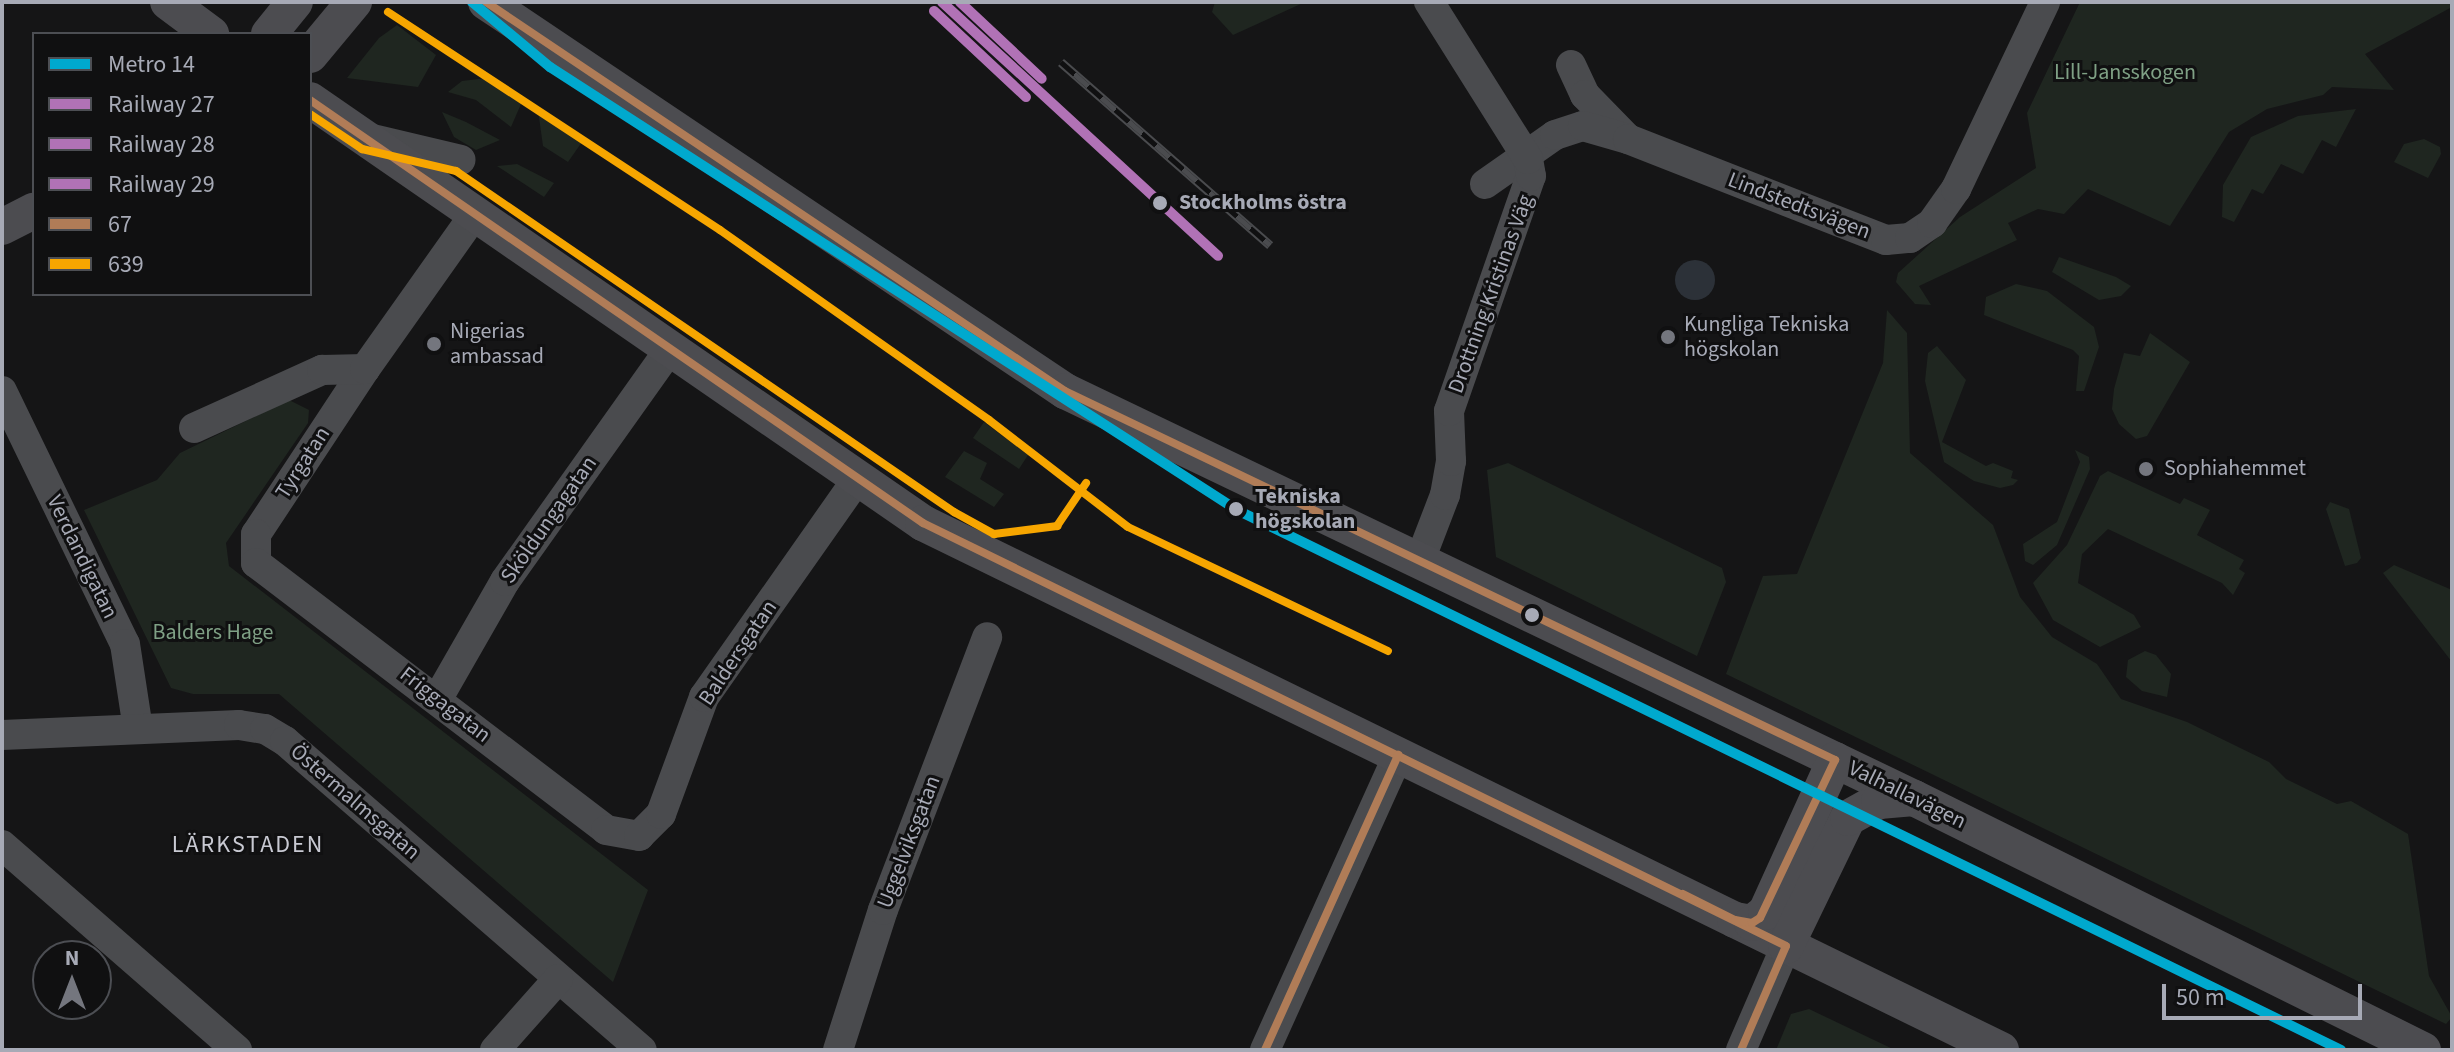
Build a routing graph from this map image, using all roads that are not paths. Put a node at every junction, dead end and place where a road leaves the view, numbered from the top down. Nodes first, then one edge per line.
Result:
1 (168, 2) edge
2 (295, 2) edge
3 (354, 2) edge
4 (486, 2) edge
5 (1429, 2) edge
6 (2045, 2) edge
7 (208, 32) edge
8 (271, 32) edge
9 (312, 53) edge
10 (1564, 89) junction
11 (312, 101) edge
12 (367, 138) junction
13 (1628, 139) junction
14 (1528, 159) junction
15 (461, 160) dead end
16 (1485, 184) dead end
17 (32, 212) edge
18 (476, 212) junction
19 (2, 227) edge
20 (670, 349) junction
21 (365, 369) junction
22 (2, 391) edge
23 (194, 428) dead end
24 (857, 479) junction
25 (1420, 560) junction
26 (256, 563) joint
27 (987, 637) dead end
28 (438, 698) junction
29 (138, 729) junction
30 (2, 735) edge
31 (1398, 755) junction
32 (1835, 760) junction
33 (1914, 798) junction
34 (639, 836) joint
35 (2, 845) edge
36 (1735, 920) junction
37 (1786, 946) junction
38 (558, 979) junction
39 (1962, 1041) edge
40 (237, 1050) edge
41 (495, 1050) edge
42 (642, 1050) edge
43 (838, 1050) edge
44 (1265, 1050) edge
45 (1741, 1050) edge
46 (2001, 1050) edge
47 (2423, 1050) edge

1 - 7 main road
2 - 8 main road
3 - 9 main road
4 - 25 main road, Valhallavägen
5 - 14 street
6 - 13 street, Lindstedtsvägen
10 - 13 street
10 - 13 street, Lindstedtsvägen
10 - 14 street
11 - 12 main road
12 - 15 street
12 - 18 main road
14 - 16 street
14 - 25 street, Drottning Kristinas Väg
17 - 19 main road
18 - 20 main road
18 - 21 street, Tyrgatan
20 - 24 main road
20 - 28 street, Sköldungagatan
21 - 23 street
21 - 26 street, Tyrgatan
22 - 29 street, Verdandigatan
24 - 31 main road
24 - 34 street, Baldersgatan
25 - 32 main road, Valhallavägen
26 - 28 street, Friggagatan
27 - 43 street, Uggelviksgatan
28 - 34 street, Friggagatan
29 - 30 street, Östermalmsgatan
29 - 38 street, Östermalmsgatan
31 - 36 main road
31 - 44 street
32 - 33 main road, Valhallavägen
32 - 36 main road
33 - 37 main road
33 - 47 main road, Valhallavägen
35 - 40 street
36 - 37 main road
37 - 39 main road
37 - 45 street
38 - 41 street
38 - 42 street, Östermalmsgatan
39 - 46 main road

